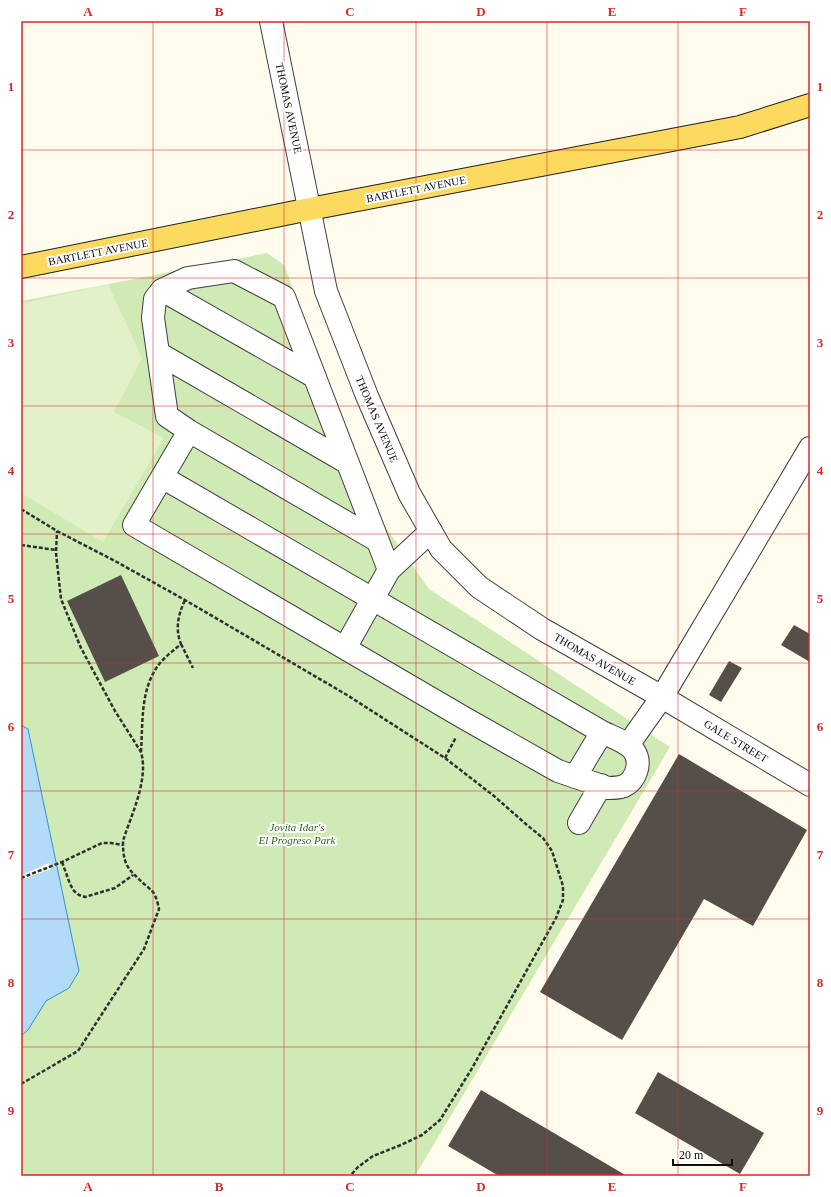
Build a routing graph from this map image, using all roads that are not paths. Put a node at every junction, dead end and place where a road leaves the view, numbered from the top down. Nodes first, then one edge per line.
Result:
1 (271, 21) edge
2 (810, 105) edge
3 (310, 209) junction
4 (21, 267) edge
5 (162, 290) junction
6 (158, 352) junction
7 (315, 377) junction
8 (189, 431) junction
9 (810, 448) edge
10 (348, 462) junction
11 (162, 477) junction
12 (431, 531) junction
13 (378, 541) junction
14 (389, 570) junction
15 (373, 599) junction
16 (345, 648) junction
17 (662, 697) junction
18 (602, 732) junction
19 (628, 745) junction
20 (575, 777) junction
21 (601, 785) junction
22 (810, 785) edge
23 (579, 823) dead end

1 - 3 street, THOMAS AVENUE
2 - 3 main road, BARTLETT AVENUE
3 - 4 main road, BARTLETT AVENUE
3 - 12 street, THOMAS AVENUE
5 - 6 street
5 - 7 street
5 - 7 street
6 - 8 street
6 - 10 street
7 - 10 street
8 - 11 street
8 - 13 street
9 - 17 street
10 - 13 street
11 - 15 street
11 - 16 street
12 - 14 street
12 - 17 street, THOMAS AVENUE
13 - 14 street
14 - 15 street
15 - 16 street
15 - 18 street
16 - 20 street
17 - 19 street
17 - 22 street, GALE STREET
18 - 19 street
18 - 20 street
19 - 21 street
20 - 21 street
21 - 23 street

